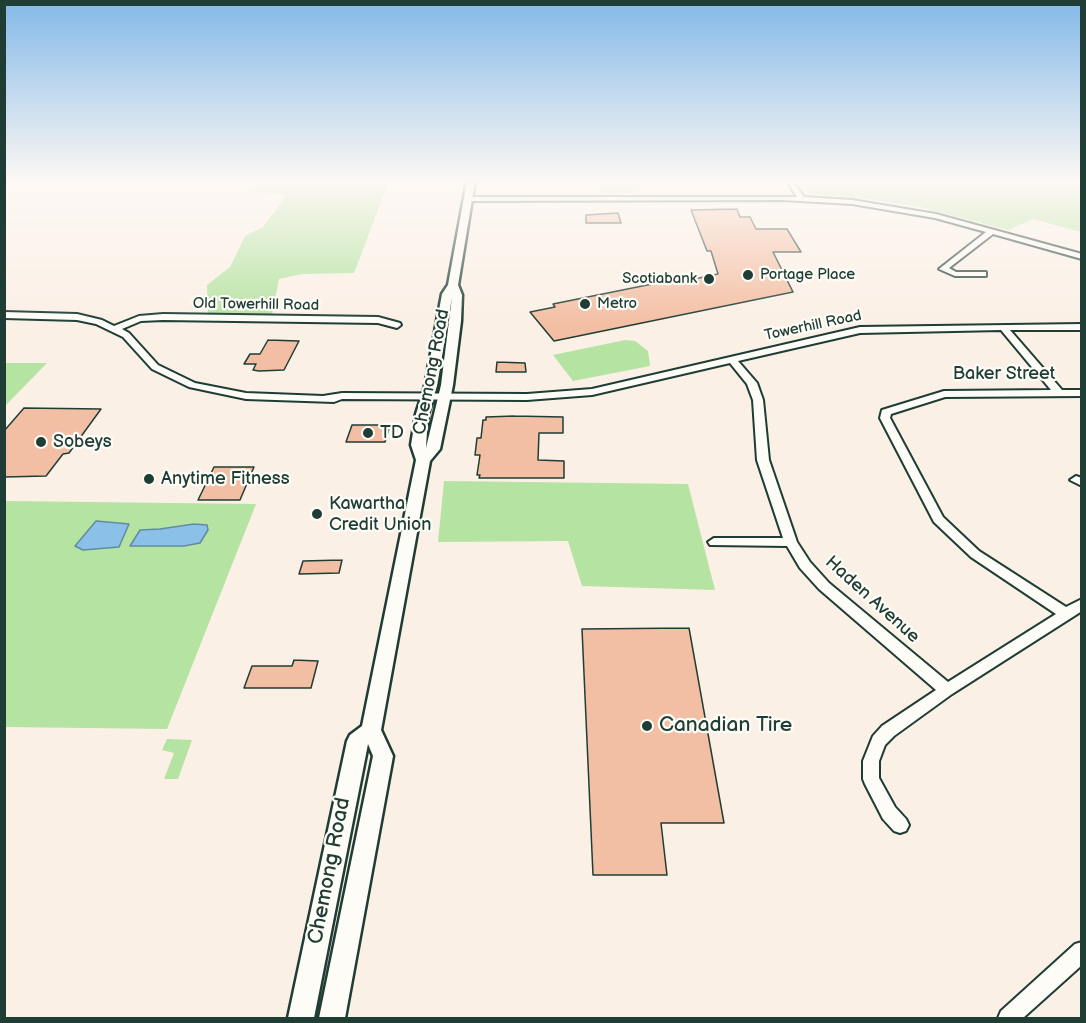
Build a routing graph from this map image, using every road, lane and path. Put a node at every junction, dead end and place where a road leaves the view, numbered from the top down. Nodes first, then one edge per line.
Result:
1 (464, 229) edge
2 (978, 229) edge
3 (991, 232) junction
4 (1082, 257) edge
5 (984, 274) dead end
6 (453, 285) junction
7 (4, 315) edge
8 (397, 325) dead end
9 (1003, 327) junction
10 (1082, 327) edge
11 (115, 328) junction
12 (732, 360) junction
13 (1059, 393) junction
14 (1082, 393) edge
15 (427, 399) junction
16 (443, 399) junction
17 (423, 460) junction
18 (714, 542) dead end
19 (791, 542) junction
20 (1082, 604) edge
21 (1066, 614) junction
22 (947, 690) junction
23 (371, 730) junction
24 (900, 825) dead end
25 (1082, 951) edge
26 (301, 1018) edge
27 (332, 1018) edge
28 (1008, 1018) edge

1 - 6 main road, Chemong Road
2 - 3 street
3 - 4 street
3 - 5 street
6 - 15 main road, Chemong Road
6 - 16 main road, Chemong Road
7 - 11 street, Towerhill Road
8 - 11 street, Old Towerhill Road
9 - 10 street, Towerhill Road
9 - 12 street, Towerhill Road
9 - 13 street
11 - 15 street, Towerhill Road
12 - 16 street, Towerhill Road
12 - 19 street, Haden Avenue
13 - 14 street, Baker Street
13 - 21 street, Baker Street
15 - 16 street, Towerhill Road
15 - 17 main road, Chemong Road
16 - 17 main road, Chemong Road
17 - 23 main road, Chemong Road
18 - 19 street
19 - 22 street, Haden Avenue
20 - 21 street
21 - 22 street
22 - 24 street
23 - 26 main road, Chemong Road
23 - 27 main road, Chemong Road
25 - 28 street

